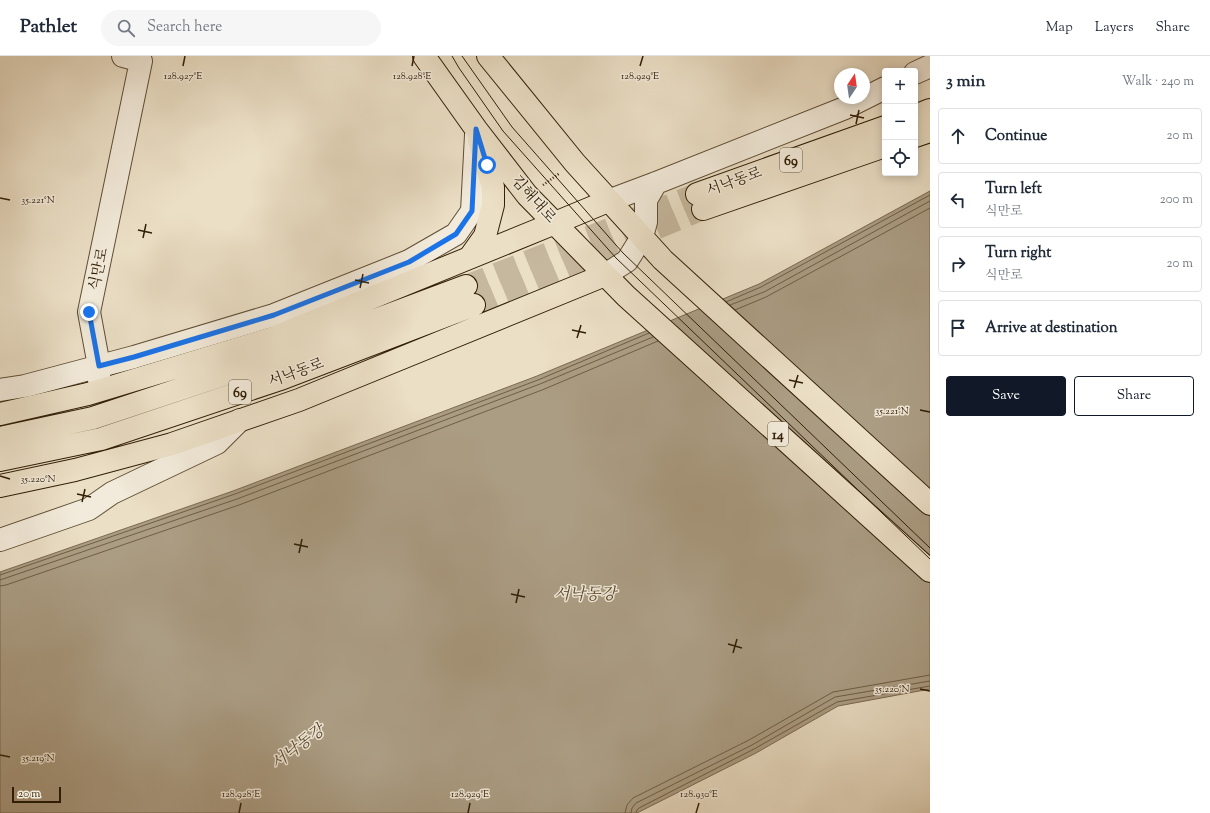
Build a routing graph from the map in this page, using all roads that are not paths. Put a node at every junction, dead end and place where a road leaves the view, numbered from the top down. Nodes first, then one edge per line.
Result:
1 (123, 56) edge
2 (424, 56) edge
3 (488, 56) edge
4 (930, 66) edge
5 (918, 72) edge
6 (882, 90) edge
7 (930, 110) edge
8 (918, 115) edge
9 (882, 128) edge
10 (476, 129) junction
11 (930, 130) edge
12 (918, 135) edge
13 (882, 147) edge
14 (656, 183) junction
15 (608, 201) junction
16 (555, 223) junction
17 (642, 237) junction
18 (470, 257) junction
19 (605, 275) junction
20 (99, 373) junction
21 (0, 390) edge
22 (0, 414) edge
23 (240, 420) junction
24 (0, 438) edge
25 (0, 460) edge
26 (113, 470) tunnel mouth
27 (0, 486) edge
28 (112, 493) junction
29 (930, 504) edge
30 (0, 540) edge
31 (930, 571) edge

1 - 20 street, 식만로
2 - 10 main road, 김해대로
3 - 15 main road
4 - 5 street
6 - 14 street
7 - 8 main road
9 - 13 main road, 서낙동로 / 69
10 - 16 main road, 김해대로
10 - 18 main road
10 - 20 street
11 - 12 main road
14 - 15 street
14 - 17 street
15 - 16 main road
15 - 17 main road
16 - 18 main road
16 - 19 main road, 김해대로 / 14
17 - 19 street
17 - 29 main road
18 - 22 main road
19 - 23 main road
19 - 31 main road, 김해대로 / 14
20 - 21 street
23 - 27 main road
23 - 28 street
24 - 25 main road, 서낙동로 / 69
26 - 28 street
28 - 30 street

